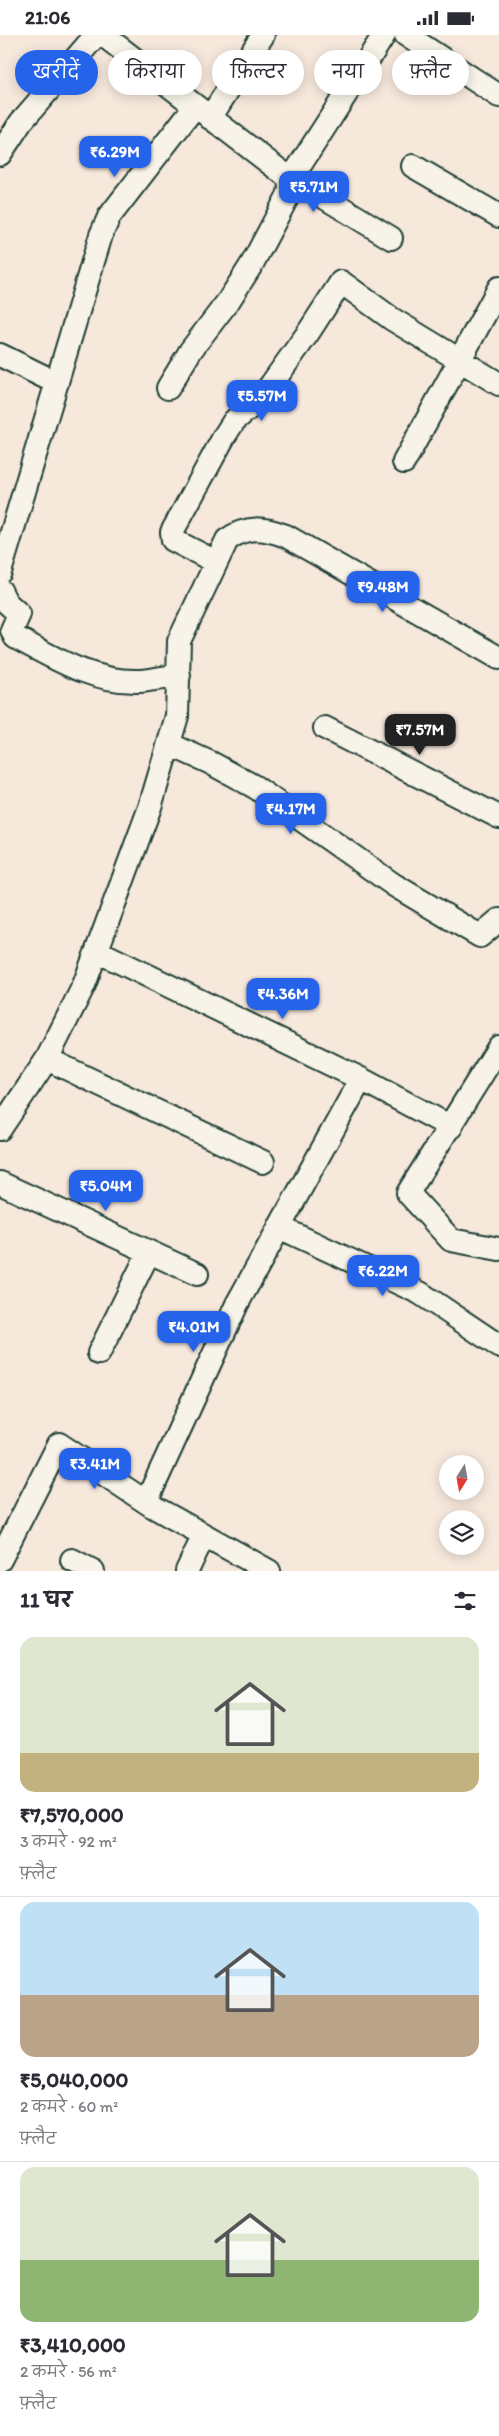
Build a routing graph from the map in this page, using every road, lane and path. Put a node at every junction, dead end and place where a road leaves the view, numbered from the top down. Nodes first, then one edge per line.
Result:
1 (96, 35) edge
2 (263, 35) edge
3 (384, 35) edge
4 (406, 35) edge
5 (117, 39) edge
6 (499, 96) edge
7 (202, 112) junction
8 (0, 154) edge
9 (413, 166) dead end
10 (292, 174) junction
11 (499, 215) edge
12 (391, 238) dead end
13 (498, 293) edge
14 (0, 355) edge
15 (460, 360) junction
16 (57, 383) junction
17 (499, 384) edge
18 (168, 388) dead end
19 (404, 462) dead end
20 (216, 562) junction
21 (0, 572) edge
22 (0, 590) edge
23 (496, 651) edge
24 (179, 675) junction
25 (325, 728) dead end
26 (168, 745) junction
27 (499, 817) edge
28 (499, 920) edge
29 (97, 951) junction
30 (499, 1047) edge
31 (47, 1059) junction
32 (361, 1079) junction
33 (451, 1127) junction
34 (0, 1129) edge
35 (263, 1162) dead end
36 (0, 1183) edge
37 (279, 1227) junction
38 (499, 1249) edge
39 (149, 1252) junction
40 (197, 1274) dead end
41 (499, 1346) edge
42 (99, 1353) dead end
43 (152, 1506) junction
44 (204, 1535) junction
45 (0, 1560) edge
46 (72, 1560) dead end
47 (92, 1571) edge
48 (187, 1571) edge
49 (269, 1571) edge

1 - 8 street
2 - 7 street
3 - 10 street
4 - 6 street
5 - 7 street
7 - 10 street
7 - 16 street
9 - 11 street
10 - 12 street
10 - 18 street
13 - 15 street
14 - 16 street
15 - 17 street
15 - 19 street
15 - 20 street
16 - 21 street
20 - 23 street
20 - 24 street
22 - 24 street
24 - 26 street
25 - 27 street
26 - 28 street
26 - 29 street
29 - 31 street
29 - 32 street
30 - 33 street
31 - 34 street
31 - 35 street
32 - 33 street
32 - 37 street
33 - 38 street
36 - 39 street
37 - 41 street
37 - 43 street
39 - 40 street
39 - 42 street
43 - 44 street
43 - 45 street
44 - 48 street
44 - 49 street
46 - 47 street

